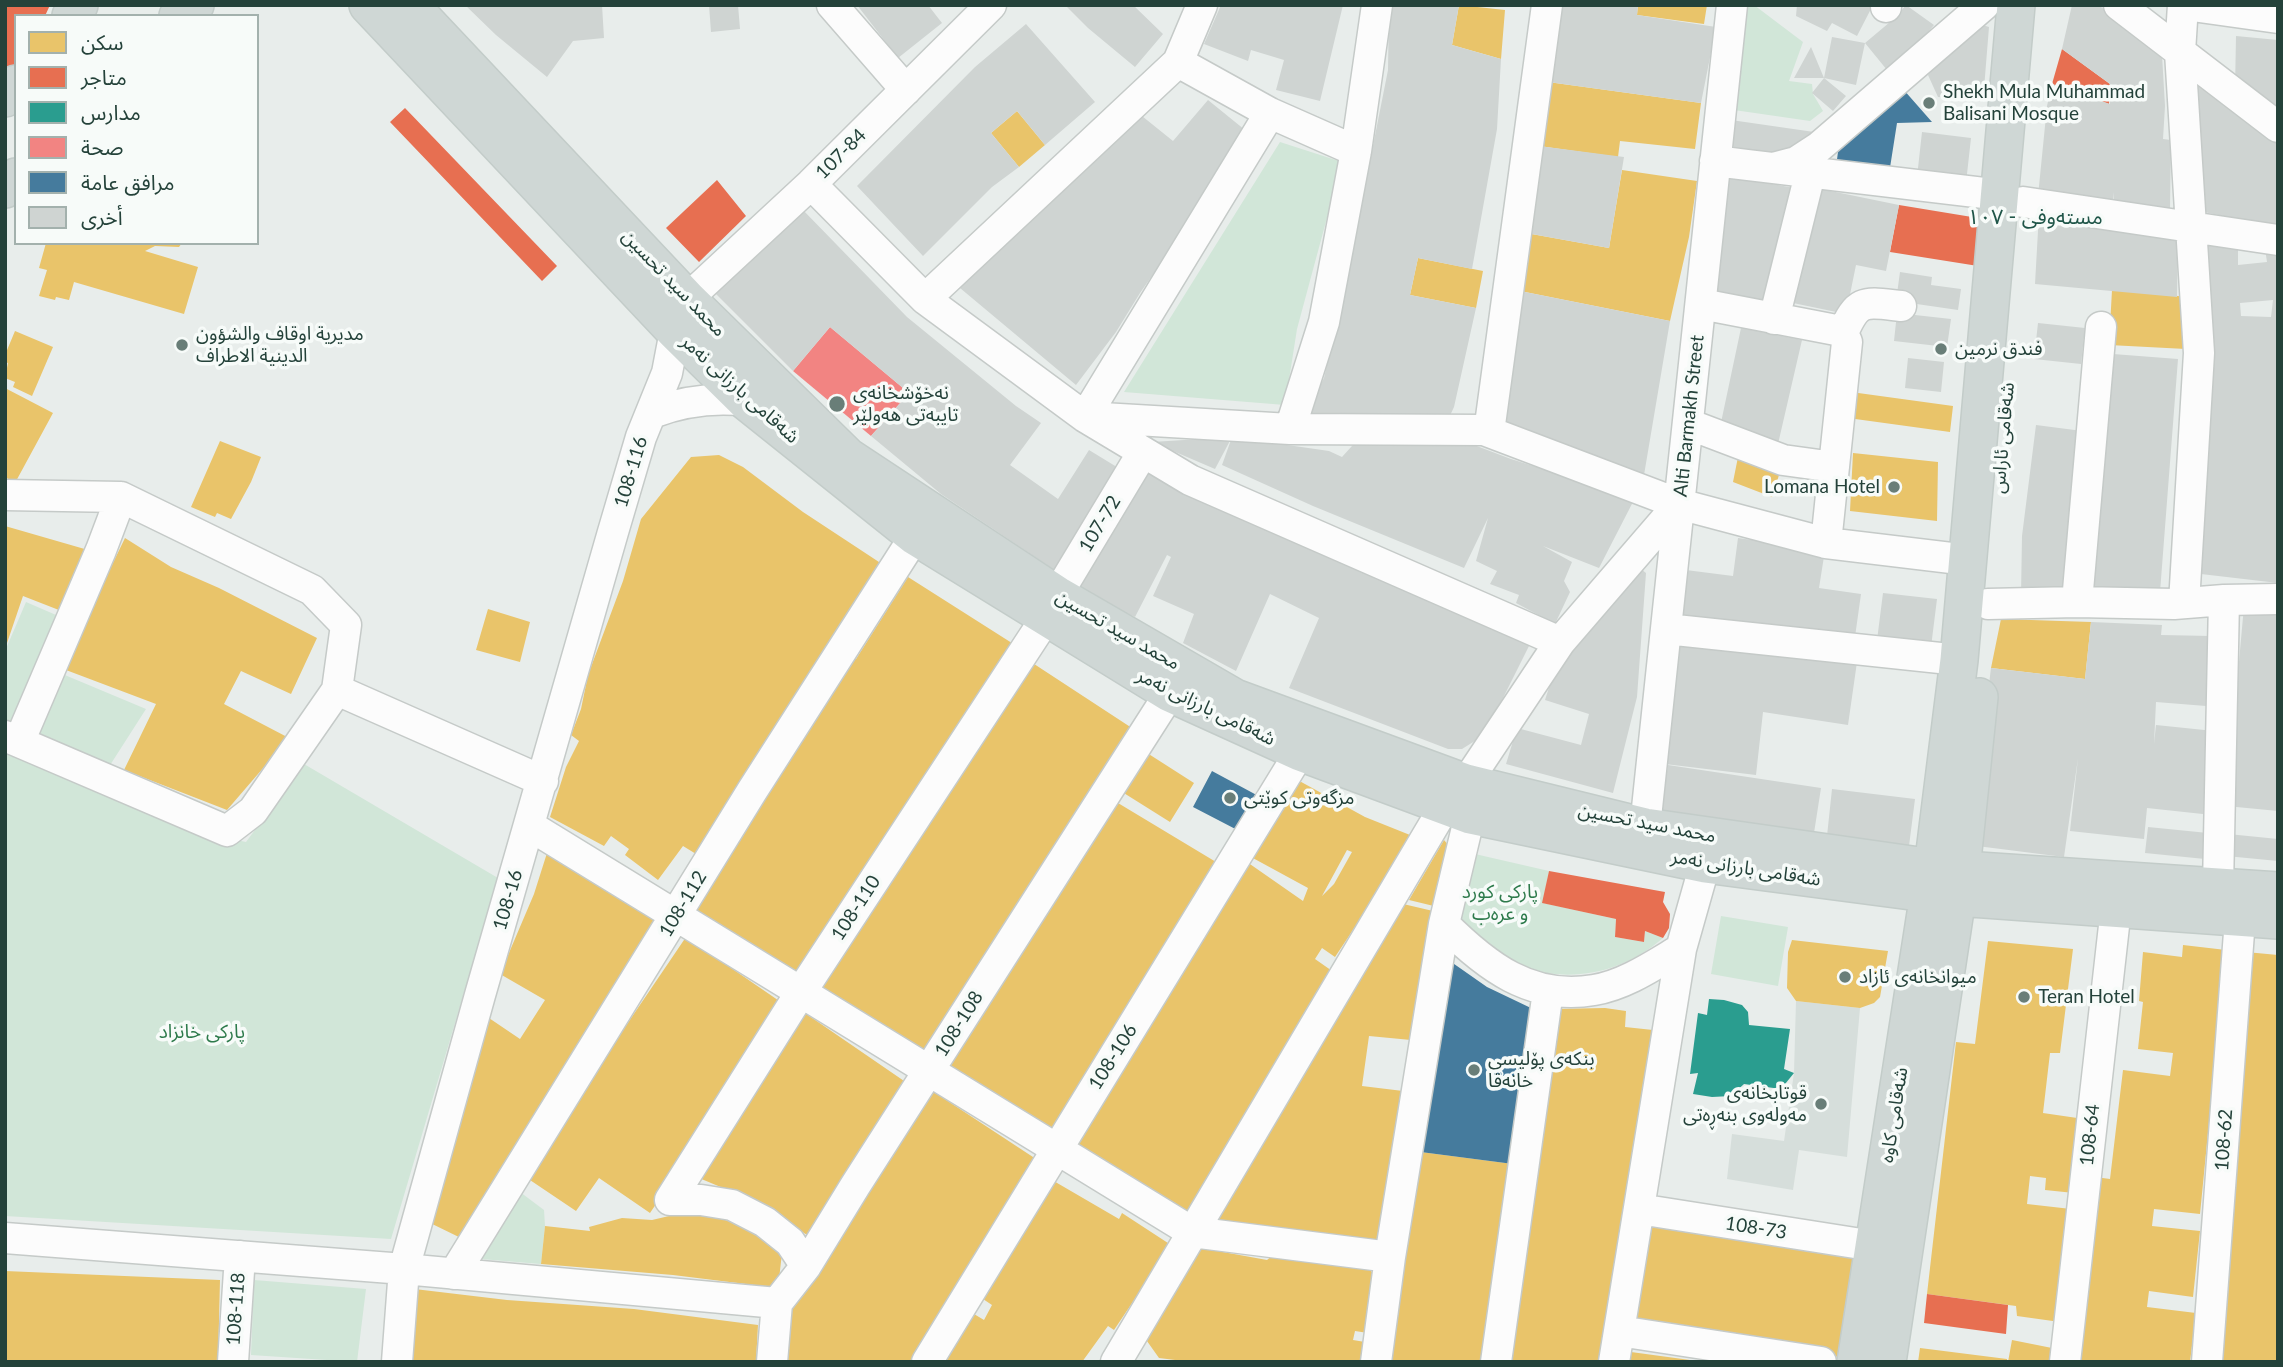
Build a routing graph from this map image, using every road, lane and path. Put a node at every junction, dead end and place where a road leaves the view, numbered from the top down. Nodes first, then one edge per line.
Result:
1 (368, 5) edge
2 (832, 5) edge
3 (992, 5) edge
4 (1202, 5) edge
5 (1377, 5) edge
6 (1547, 5) edge
7 (1732, 5) edge
8 (1984, 5) edge
9 (2016, 5) edge
10 (2040, 5) edge
11 (2119, 5) edge
12 (2184, 5) edge
13 (425, 10) edge
14 (2278, 18) edge
15 (2180, 52) junction
16 (1178, 62) junction
17 (906, 90) junction
18 (1270, 113) junction
19 (2278, 127) edge
20 (1356, 151) junction
21 (1715, 161) junction
22 (1777, 167) junction
23 (1810, 174) junction
24 (811, 184) junction
25 (2012, 198) junction
26 (2191, 226) junction
27 (2278, 240) edge
28 (925, 299) junction
29 (1701, 304) junction
30 (1900, 306) dead end
31 (681, 315) junction
32 (1774, 318) junction
33 (2101, 327) dead end
34 (1843, 333) junction
35 (746, 401) junction
36 (652, 413) junction
37 (1084, 417) junction
38 (1688, 424) junction
39 (1290, 429) junction
40 (1489, 432) junction
41 (1143, 453) junction
42 (1834, 467) junction
43 (5, 495) edge
44 (121, 497) junction
45 (1679, 504) junction
46 (613, 532) joint
47 (915, 536) junction
48 (1826, 543) junction
49 (1968, 560) junction
50 (2278, 599) edge
51 (2224, 600) junction
52 (2077, 601) junction
53 (2184, 603) junction
54 (1989, 604) junction
55 (1051, 606) junction
56 (1666, 629) junction
57 (1560, 642) junction
58 (1959, 660) junction
59 (337, 690) junction
60 (1170, 693) junction
61 (12, 739) edge
62 (1300, 752) junction
63 (543, 781) junction
64 (1460, 802) junction
65 (530, 826) junction
66 (1645, 827) junction
67 (1705, 864) junction
68 (1945, 882) junction
69 (2218, 887) junction
70 (2278, 891) edge
71 (2116, 908) junction
72 (677, 916) junction
73 (2240, 919) junction
74 (2278, 920) edge
75 (1444, 924) junction
76 (1681, 949) junction
77 (1548, 991) junction
78 (801, 992) junction
79 (930, 1070) junction
80 (1056, 1148) junction
81 (1639, 1209) junction
82 (1192, 1232) junction
83 (5, 1238) edge
84 (1874, 1245) junction
85 (240, 1256) junction
86 (1390, 1257) junction
87 (806, 1266) junction
88 (404, 1269) junction
89 (454, 1274) junction
90 (1883, 1285) junction
91 (777, 1303) junction
92 (1619, 1331) junction
93 (233, 1362) edge
94 (397, 1362) edge
95 (772, 1362) edge
96 (927, 1362) edge
97 (1116, 1362) edge
98 (1376, 1362) edge
99 (1496, 1362) edge
100 (1614, 1362) edge
101 (1821, 1362) edge
102 (1856, 1362) edge
103 (1887, 1362) edge
104 (2065, 1362) edge
105 (2207, 1362) edge

1 - 31 main road, شەقامی بارزانی نەمر
2 - 17 street
3 - 17 street, 107-84
4 - 16 street
5 - 20 street
6 - 40 street
7 - 21 street, Alti Barmakh Street
8 - 22 street
9 - 25 main road, شەقامی ئاراس
10 - 25 main road, شەقامی ئاراس
11 - 15 street
12 - 14 street
12 - 15 street
13 - 31 main road, محمد سید تحسین
15 - 19 street
15 - 26 street
16 - 18 street
16 - 28 street
17 - 24 street, 107-84
18 - 20 street
18 - 37 street
20 - 39 street
21 - 22 street
21 - 29 street, Alti Barmakh Street
22 - 23 street
23 - 25 street
23 - 32 street
24 - 28 street
24 - 31 street, 107-84
25 - 26 street
25 - 49 main road, شەقامی ئاراس
25 - 54 main road, شەقامی ئاراس
26 - 27 street
26 - 53 street
28 - 37 street
29 - 32 street
29 - 38 street, Alti Barmakh Street
30 - 34 street
31 - 35 main road, شەقامی بارزانی نەمر
31 - 36 street, 108-116
31 - 55 main road, محمد سید تحسین
32 - 34 street
33 - 52 street
34 - 42 street
35 - 36 street, 108-116
35 - 47 main road, شەقامی بارزانی نەمر
36 - 46 street, 108-116
37 - 39 street
37 - 41 street
38 - 42 street
38 - 45 street, Alti Barmakh Street
39 - 40 street
40 - 45 street
41 - 55 street, 107-72
41 - 57 street
42 - 48 street
43 - 44 street
44 - 59 street
44 - 61 street
45 - 48 street
45 - 56 street, Alti Barmakh Street
45 - 57 street
46 - 63 street, 108-16
47 - 55 main road, شەقامی بارزانی نەمر
47 - 72 street, 108-112
48 - 49 street
49 - 58 main road, شەقامی ئاراس
50 - 51 street
51 - 53 street
51 - 69 street
52 - 53 street
52 - 54 street
54 - 68 main road, شەقامی ئاراس
55 - 60 main road, شەقامی بارزانی نەمر
55 - 64 main road, محمد سید تحسین
55 - 78 street, 108-110
56 - 58 street
56 - 66 street, Alti Barmakh Street
57 - 64 street
58 - 68 main road, شەقامی ئاراس
59 - 61 street
59 - 63 street
60 - 62 main road, شەقامی بارزانی نەمر
60 - 79 street, 108-108
62 - 64 main road, شەقامی بارزانی نەمر
62 - 80 street, 108-106
63 - 65 street, 108-16
64 - 66 main road, محمد سید تحسین
64 - 67 main road, شەقامی بارزانی نەمر
64 - 75 street
64 - 82 street
65 - 72 street
65 - 88 street, 108-16
66 - 68 main road, محمد سید تحسین
67 - 68 main road, شەقامی بارزانی نەمر
67 - 76 street
68 - 69 main road, محمد سید تحسین
68 - 71 main road, شەقامی بارزانی نەمر
68 - 84 main road, شەقامی کاوە
68 - 90 main road, شەقامی کاوە
69 - 70 main road, محمد سید تحسین
71 - 73 main road, شەقامی بارزانی نەمر
71 - 104 street, 108-64
72 - 78 street
72 - 89 street, 108-112
73 - 74 main road, شەقامی بارزانی نەمر
73 - 105 street, 108-62
75 - 77 street
75 - 86 street
76 - 77 street
76 - 81 street
77 - 99 street
78 - 79 street
78 - 87 street, 108-110
79 - 80 street
79 - 87 street, 108-108
80 - 82 street
80 - 96 street, 108-106
81 - 84 street, 108-73
81 - 92 street
82 - 86 street
82 - 97 street
83 - 85 street
84 - 90 main road, شەقامی کاوە
85 - 88 street
85 - 93 street, 108-118
86 - 98 street
87 - 91 street, 108-108
88 - 89 street
88 - 94 street
89 - 91 street
90 - 102 main road, شەقامی کاوە
90 - 103 main road, شەقامی کاوە
91 - 95 street
92 - 100 street
92 - 101 street

